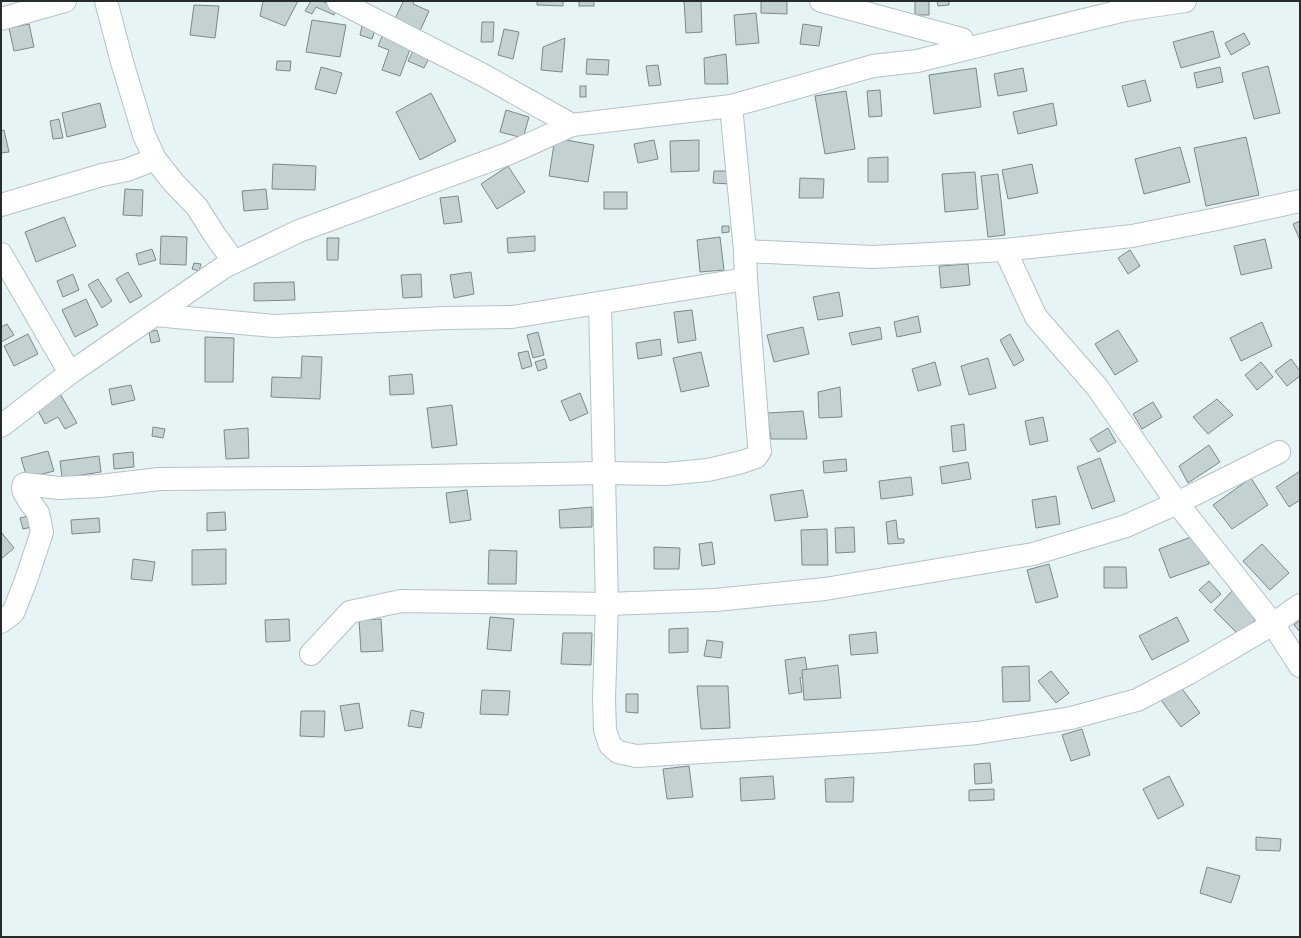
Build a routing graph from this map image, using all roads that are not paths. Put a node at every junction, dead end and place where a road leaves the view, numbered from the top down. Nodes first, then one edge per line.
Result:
1 (65, 1) edge
2 (106, 1) edge
3 (338, 1) edge
4 (821, 1) edge
5 (1185, 1) edge
6 (1, 19) edge
7 (962, 39) dead end
8 (731, 106) junction
9 (572, 125) junction
10 (155, 159) junction
11 (1300, 201) edge
12 (1, 205) edge
13 (1005, 250) junction
14 (745, 251) junction
15 (1, 254) edge
16 (234, 262) junction
17 (746, 279) junction
18 (600, 303) junction
19 (155, 315) junction
20 (70, 373) junction
21 (1, 426) edge
22 (1279, 452) dead end
23 (604, 473) junction
24 (1177, 503) junction
25 (607, 604) junction
26 (1300, 605) edge
27 (1, 622) edge
28 (1273, 624) junction
29 (311, 654) dead end
30 (1300, 666) edge

1 - 6 street
2 - 10 street
3 - 9 street
4 - 7 street
5 - 8 street
8 - 9 street
8 - 14 street
9 - 16 street
10 - 12 street
10 - 16 street
11 - 13 street
13 - 14 street
13 - 24 street
14 - 17 street
15 - 20 street
16 - 19 street
17 - 18 street
17 - 23 street
18 - 19 street
18 - 23 street
19 - 20 street
20 - 21 street
22 - 24 street
23 - 25 street
23 - 27 street
24 - 25 street
24 - 28 street
25 - 28 street
25 - 29 street
26 - 28 street
28 - 30 street

